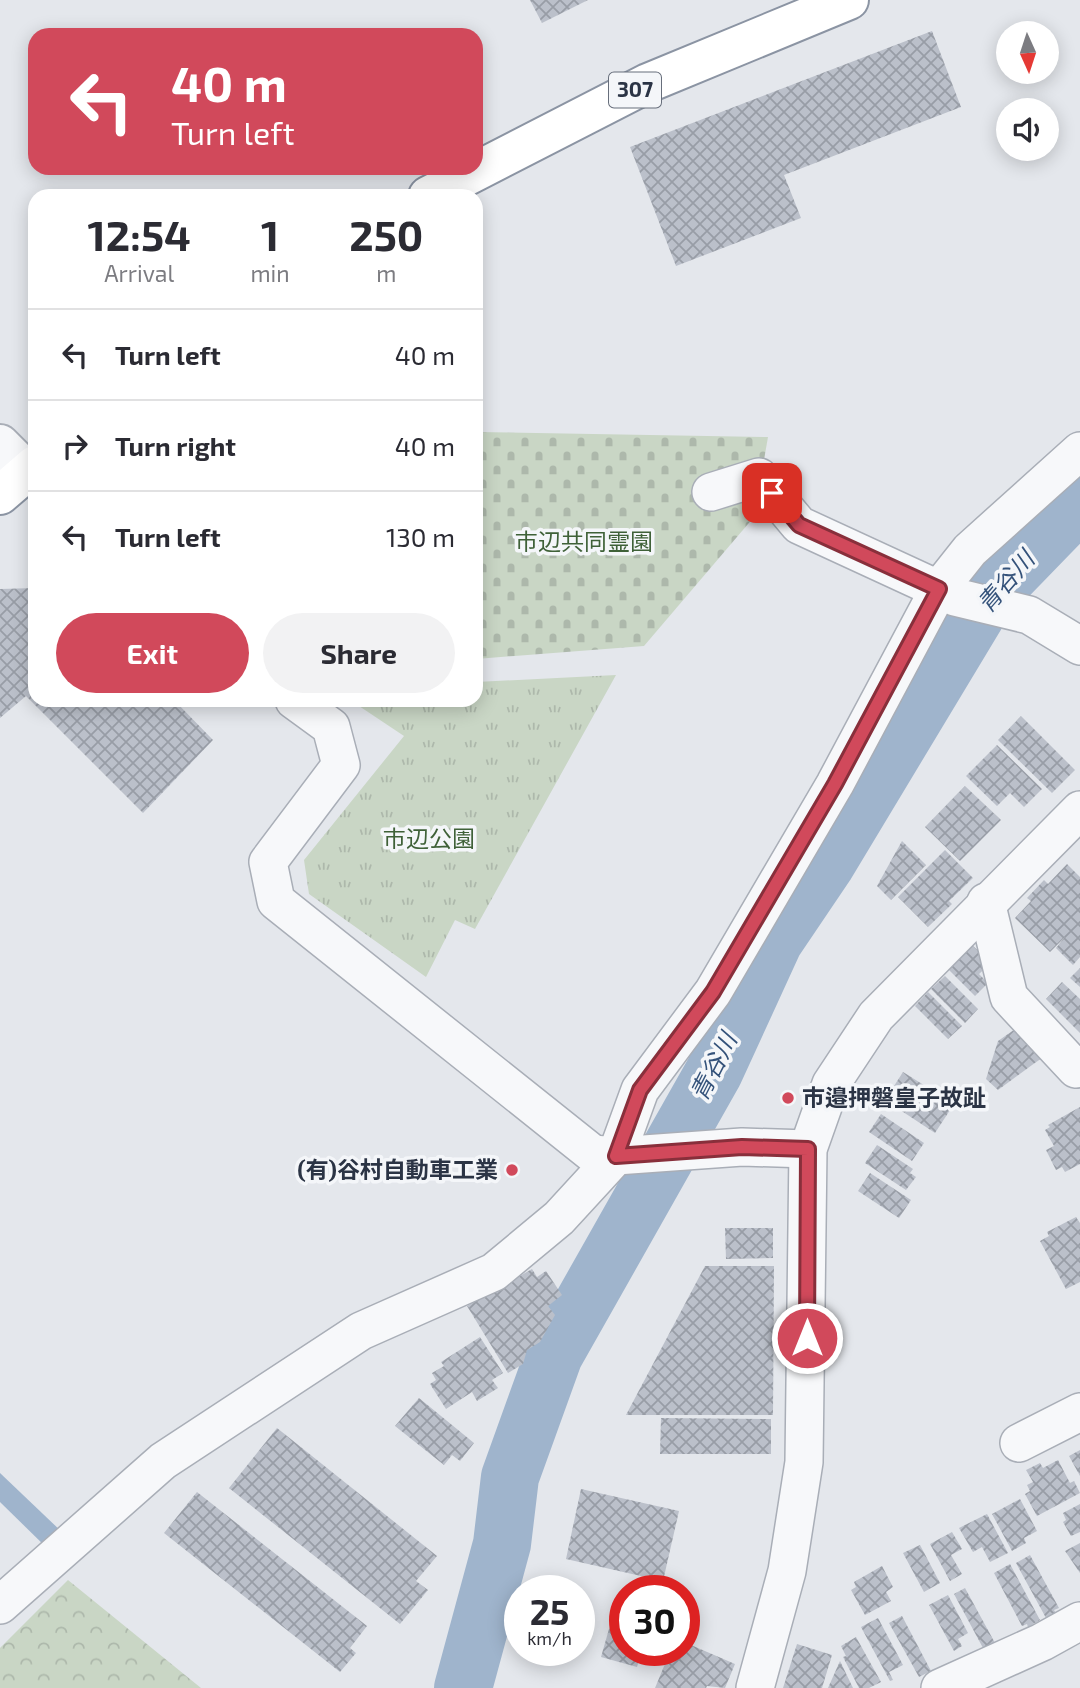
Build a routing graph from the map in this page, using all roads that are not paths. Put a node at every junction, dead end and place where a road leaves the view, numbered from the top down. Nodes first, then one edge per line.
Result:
1 (849, 0) edge
2 (483, 168) edge
3 (469, 175) edge
4 (442, 189) edge
5 (0, 444) edge
6 (1080, 451) edge
7 (24, 477) edge
8 (711, 492) dead end
9 (947, 593) junction
10 (1080, 646) edge
11 (304, 707) edge
12 (1080, 810) edge
13 (986, 902) junction
14 (1079, 1070) edge
15 (808, 1149) junction
16 (629, 1155) junction
17 (1080, 1412) edge
18 (1019, 1443) dead end
19 (0, 1605) edge
20 (1080, 1621) edge
21 (755, 1688) edge
22 (940, 1688) edge

1 - 2 highway, 307
3 - 4 highway, 307
5 - 7 street
6 - 9 street
8 - 9 street
9 - 10 street
9 - 16 street
11 - 16 street
12 - 13 street
13 - 14 street
13 - 15 street
15 - 16 street
15 - 21 street
16 - 19 street
17 - 18 street
20 - 22 street

